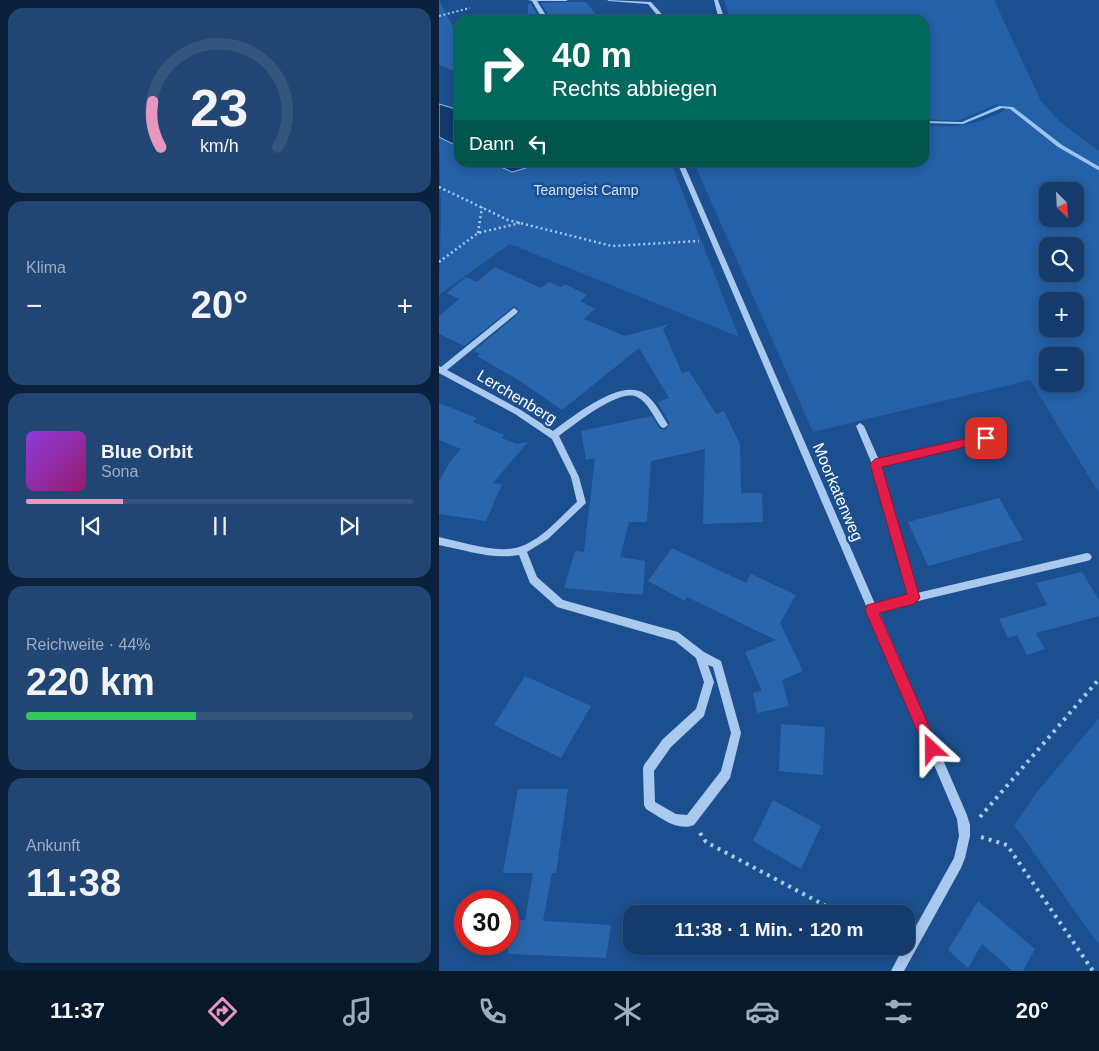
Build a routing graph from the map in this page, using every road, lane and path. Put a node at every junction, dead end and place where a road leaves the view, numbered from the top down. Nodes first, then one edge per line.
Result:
1 (565, 0) edge
2 (609, 0) edge
3 (716, 0) edge
4 (532, 1) edge
5 (470, 8) dead end
6 (542, 15) edge
7 (659, 15) edge
8 (720, 15) edge
9 (439, 16) edge
10 (682, 167) edge
11 (439, 187) edge
12 (482, 208) junction
13 (521, 223) junction
14 (478, 233) junction
15 (715, 240) junction
16 (439, 262) edge
17 (514, 311) dead end
18 (440, 370) edge
19 (664, 426) dead end
20 (861, 426) dead end
21 (552, 436) junction
22 (986, 438) dead end
23 (875, 464) junction
24 (439, 541) edge
25 (522, 550) junction
26 (1087, 557) dead end
27 (914, 598) junction
28 (871, 610) junction
29 (701, 655) junction
30 (1099, 678) edge
31 (691, 821) junction
32 (966, 833) junction
33 (824, 905) edge
34 (897, 971) edge
35 (1093, 971) edge

1 - 4 street
2 - 7 street
3 - 8 street
4 - 6 street
5 - 9 path
10 - 15 street, Moorkatenweg
11 - 12 path
12 - 13 path
12 - 14 path
13 - 14 path
13 - 15 path
14 - 16 path
15 - 28 street, Moorkatenweg
17 - 18 street
18 - 21 street, Lerchenberg
19 - 21 street
20 - 23 street
21 - 25 street, Lerchenberg
22 - 23 street
23 - 27 street
24 - 25 street
25 - 29 street
26 - 27 street
27 - 28 street
28 - 32 street, Moorkatenweg
29 - 31 street
29 - 31 street
30 - 32 path
31 - 33 path
32 - 34 street
32 - 35 path

